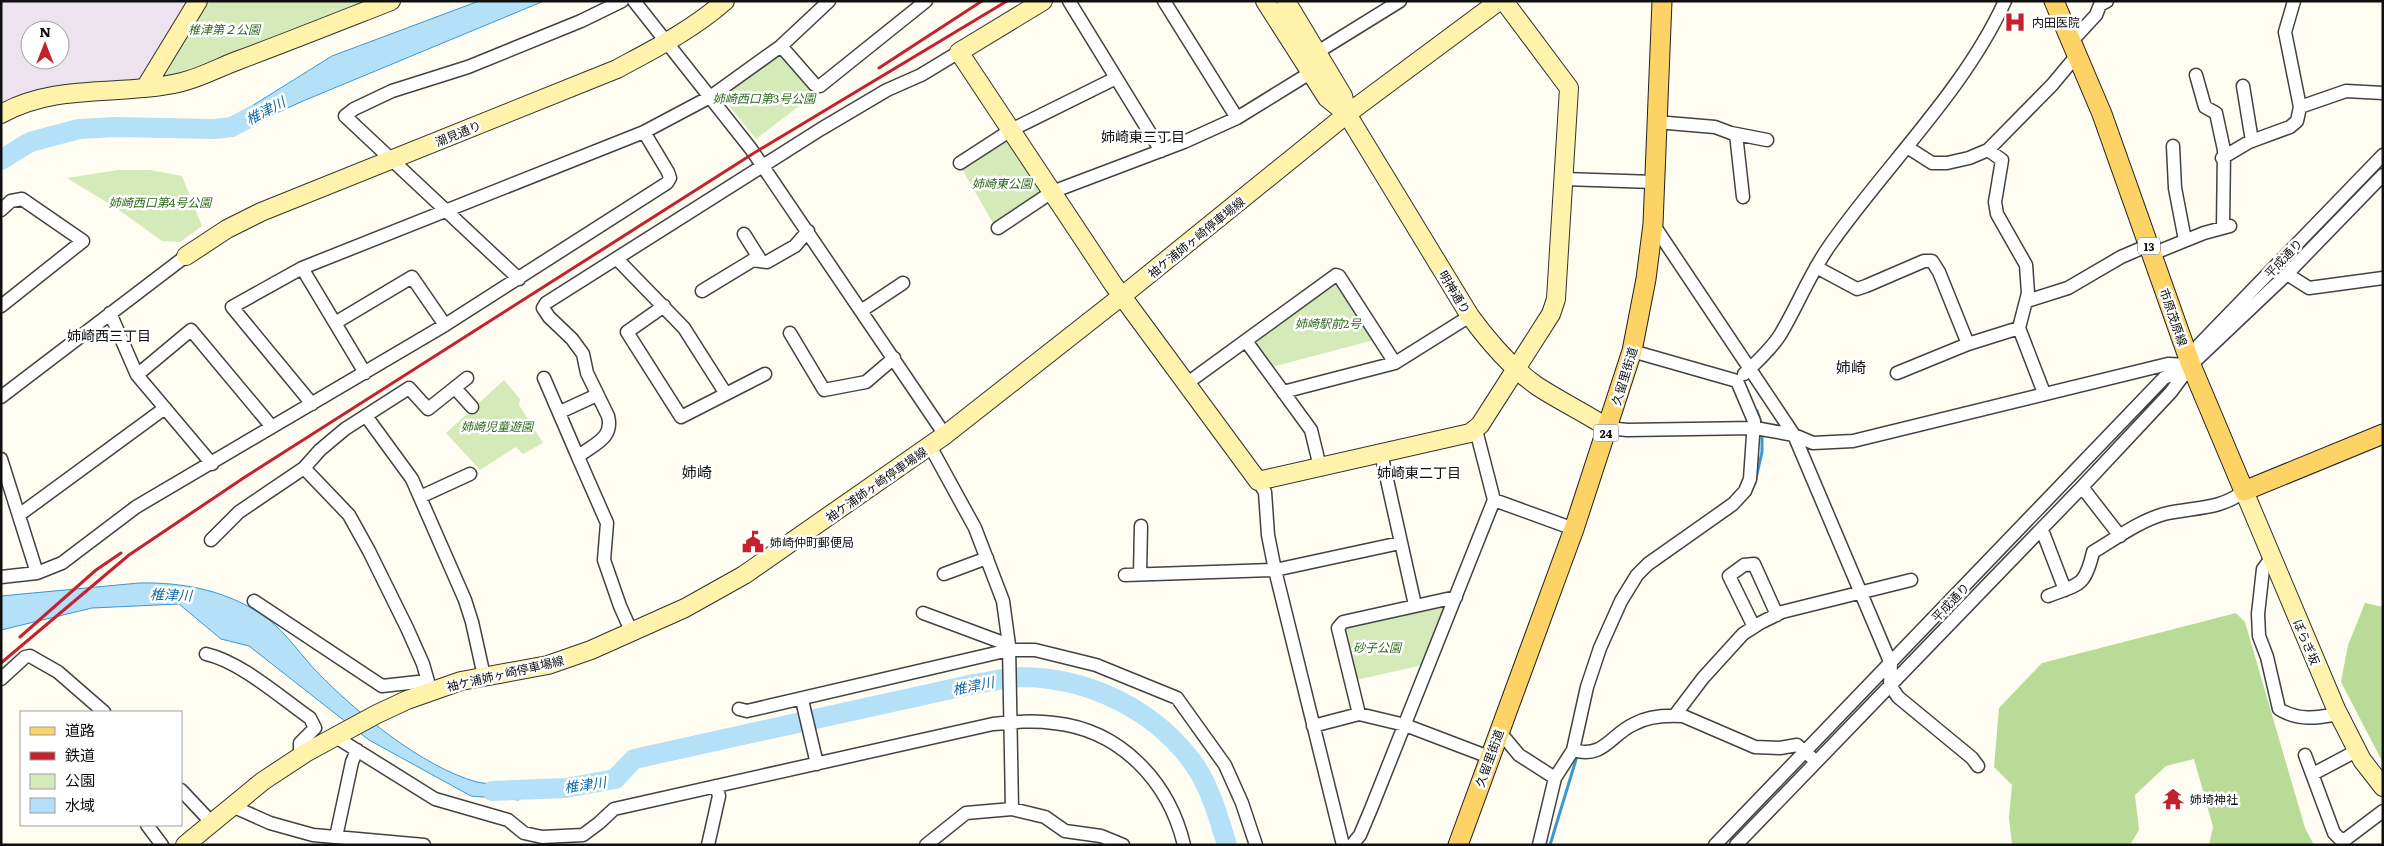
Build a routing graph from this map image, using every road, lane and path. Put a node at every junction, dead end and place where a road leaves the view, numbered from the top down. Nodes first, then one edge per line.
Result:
1 (198, 1) edge
2 (391, 1) edge
3 (622, 1) edge
4 (634, 1) edge
5 (725, 1) edge
6 (829, 1) edge
7 (926, 1) edge
8 (1043, 1) edge
9 (1069, 1) edge
10 (1164, 1) edge
11 (1265, 1) edge
12 (1286, 1) edge
13 (1400, 1) edge
14 (1499, 1) edge
15 (1504, 1) edge
16 (1662, 1) edge
17 (2005, 1) edge
18 (2054, 1) edge
19 (2294, 1) edge
20 (2102, 3) edge
21 (668, 42) junction
22 (781, 46) junction
23 (2074, 49) junction
24 (959, 52) junction
25 (1316, 52) junction
26 (1310, 73) junction
27 (2196, 74) dead end
28 (1116, 78) junction
29 (2243, 86) dead end
30 (145, 88) junction
31 (2383, 94) edge
32 (710, 97) junction
33 (2300, 107) junction
34 (1, 114) edge
35 (1347, 114) junction
36 (1237, 118) junction
37 (1656, 122) junction
38 (1011, 130) junction
39 (644, 132) junction
40 (1736, 134) junction
41 (1767, 140) dead end
42 (2252, 141) junction
43 (2173, 146) dead end
44 (1908, 147) junction
45 (1988, 150) junction
46 (1161, 151) junction
47 (2383, 155) edge
48 (2222, 158) junction
49 (390, 160) junction
50 (960, 163) dead end
51 (763, 166) junction
52 (2383, 175) edge
53 (1564, 178) junction
54 (1654, 182) junction
55 (1052, 192) junction
56 (1744, 197) dead end
57 (1, 210) edge
58 (446, 211) junction
59 (1653, 224) junction
60 (998, 228) dead end
61 (808, 231) junction
62 (744, 234) dead end
63 (2185, 240) junction
64 (2151, 249) junction
65 (186, 256) joint
66 (617, 259) junction
67 (761, 261) junction
68 (1816, 267) junction
69 (302, 268) junction
70 (2287, 274) junction
71 (2383, 278) edge
72 (519, 279) junction
73 (903, 283) dead end
74 (702, 291) dead end
75 (1122, 296) junction
76 (2027, 301) junction
77 (1, 306) edge
78 (664, 306) junction
79 (861, 311) junction
80 (110, 313) junction
81 (1470, 316) junction
82 (335, 323) junction
83 (445, 325) junction
84 (2019, 328) junction
85 (790, 333) dead end
86 (1246, 341) junction
87 (1968, 344) junction
88 (1632, 351) junction
89 (894, 358) junction
90 (1395, 362) junction
91 (2190, 365) junction
92 (1516, 370) junction
93 (1749, 370) junction
94 (365, 373) junction
95 (1897, 373) dead end
96 (137, 375) junction
97 (467, 378) dead end
98 (544, 378) dead end
99 (761, 380) dead end
100 (1737, 381) junction
101 (1186, 384) junction
102 (455, 388) junction
103 (1283, 392) junction
104 (2044, 393) junction
105 (597, 394) junction
106 (726, 394) junction
107 (1, 397) edge
108 (312, 404) junction
109 (472, 407) dead end
110 (164, 408) junction
111 (560, 412) junction
112 (366, 416) junction
113 (272, 427) junction
114 (1608, 428) junction
115 (1755, 428) junction
116 (1476, 430) junction
117 (2383, 434) edge
118 (945, 435) junction
119 (1794, 435) junction
120 (930, 446) junction
121 (1381, 453) junction
122 (578, 457) junction
123 (1, 459) edge
124 (212, 464) junction
125 (1320, 466) junction
126 (304, 468) junction
127 (470, 474) dead end
128 (1258, 481) junction
129 (2082, 487) junction
130 (2244, 491) junction
131 (420, 498) junction
132 (1494, 500) junction
133 (19, 515) junction
134 (1141, 526) dead end
135 (1574, 529) junction
136 (2042, 530) junction
137 (2120, 536) junction
138 (211, 540) dead end
139 (1400, 543) junction
140 (988, 558) junction
141 (2272, 558) junction
142 (1275, 570) junction
143 (37, 573) junction
144 (944, 574) dead end
145 (1140, 574) junction
146 (1125, 575) dead end
147 (1, 577) edge
148 (1911, 580) dead end
149 (2065, 590) junction
150 (1861, 593) junction
151 (2048, 596) dead end
152 (1456, 597) junction
153 (254, 601) dead end
154 (1415, 606) junction
155 (923, 613) dead end
156 (1777, 615) junction
157 (1754, 627) junction
158 (632, 633) junction
159 (1009, 647) junction
160 (206, 654) dead end
161 (1890, 664) junction
162 (484, 676) junction
163 (1, 679) edge
164 (1890, 684) junction
165 (429, 686) junction
166 (802, 700) junction
167 (739, 709) dead end
168 (103, 711) edge
169 (1360, 714) junction
170 (2339, 714) junction
171 (1675, 715) junction
172 (1011, 723) junction
173 (1405, 725) junction
174 (1313, 726) junction
175 (1499, 731) junction
176 (334, 736) junction
177 (357, 750) junction
178 (1573, 750) junction
179 (2358, 750) junction
180 (1805, 751) junction
181 (2305, 755) dead end
182 (300, 756) junction
183 (1490, 757) junction
184 (1817, 762) junction
185 (817, 764) junction
186 (1978, 766) dead end
187 (2313, 774) junction
188 (1555, 778) junction
189 (716, 786) junction
190 (2383, 787) edge
191 (182, 791) edge
192 (232, 806) junction
193 (1012, 809) junction
194 (2383, 811) edge
195 (212, 823) junction
196 (148, 826) edge
197 (336, 837) junction
198 (359, 842) edge
199 (930, 844) edge
200 (162, 845) edge
201 (185, 845) edge
202 (424, 845) edge
203 (708, 845) edge
204 (1123, 845) edge
205 (1184, 845) edge
206 (1256, 845) edge
207 (1343, 845) edge
208 (1352, 845) edge
209 (1458, 845) edge
210 (1540, 845) edge
211 (1714, 845) edge
212 (1736, 845) edge

1 - 30 street
2 - 30 street
3 - 49 street
4 - 21 street
5 - 21 street, 潮見通り
6 - 22 street
7 - 22 street
8 - 24 street
9 - 28 street
10 - 36 street
11 - 26 street, 明神通り
12 - 25 street, 明神通り
13 - 25 street
14 - 35 street, 袖ケ浦姉ヶ崎停車場線
15 - 53 street
16 - 37 main road, 久留里街道 / 24
17 - 44 street
18 - 23 main road, 市原茂原線 / 13
19 - 33 street
20 - 23 street
21 - 32 street
21 - 49 street, 潮見通り
22 - 32 street
23 - 45 street
23 - 64 main road, 市原茂原線 / 13
24 - 38 street
24 - 51 street
25 - 35 street, 明神通り
26 - 35 street, 明神通り
26 - 36 street
27 - 48 street
28 - 38 street
28 - 46 street
29 - 42 street
30 - 34 street
31 - 33 street
32 - 39 street
32 - 51 street
33 - 42 street
35 - 75 street, 袖ケ浦姉ヶ崎停車場線
35 - 81 street, 明神通り
36 - 46 street
37 - 40 street
37 - 54 main road, 久留里街道 / 24
38 - 50 street
38 - 55 street
39 - 58 street
39 - 72 street
40 - 41 street
40 - 56 street
42 - 48 street
43 - 63 street
44 - 45 street
44 - 68 street
45 - 76 street
46 - 55 street
47 - 91 street, 平成通り
48 - 63 street
49 - 58 street
49 - 65 street, 潮見通り
51 - 61 street
51 - 66 street
52 - 70 street, 平成通り
53 - 54 street
53 - 92 street
54 - 59 main road, 久留里街道 / 24
55 - 60 street
55 - 75 street
57 - 77 street
58 - 69 street
58 - 72 street
59 - 88 main road, 久留里街道 / 24
59 - 93 street
61 - 67 street
61 - 79 street
62 - 67 street
63 - 64 street
64 - 76 street
64 - 91 main road, 市原茂原線 / 13
65 - 80 street
66 - 78 street
66 - 105 street
67 - 74 street
68 - 87 street
68 - 93 street
69 - 82 street
69 - 108 street
70 - 71 street
70 - 91 street, 平成通り
72 - 83 street
73 - 79 street
75 - 101 street
75 - 118 street, 袖ケ浦姉ヶ崎停車場線
76 - 84 street
78 - 106 street
78 - 106 street
79 - 89 street
80 - 96 street
80 - 107 street
81 - 90 street
81 - 92 street, 明神通り
82 - 83 street
82 - 94 street
83 - 94 street
84 - 87 street
84 - 104 street
85 - 89 street
86 - 90 street
86 - 101 street
86 - 103 street
87 - 95 street
88 - 100 street
88 - 114 main road, 久留里街道 / 24
89 - 118 street
90 - 103 street
91 - 104 street
91 - 129 street, 平成通り
91 - 130 main road, 市原茂原線 / 13
91 - 161 street, 平成通り
92 - 114 street, 明神通り
92 - 116 street
93 - 100 street
93 - 119 street
94 - 108 street
96 - 110 street
96 - 113 street
97 - 102 street
98 - 111 street
99 - 106 street
100 - 115 street
101 - 128 street
102 - 109 street
102 - 112 street
103 - 125 street
104 - 119 street
105 - 111 street
105 - 122 street
108 - 113 street
110 - 124 street
110 - 133 street
111 - 122 street
112 - 126 street
112 - 131 street
113 - 124 street
114 - 115 street
114 - 135 main road, 久留里街道 / 24
115 - 119 street
115 - 178 street
116 - 121 street
116 - 132 street
117 - 130 main road
118 - 120 street, 袖ケ浦姉ヶ崎停車場線
119 - 150 street
120 - 140 street
120 - 158 street, 袖ケ浦姉ヶ崎停車場線
121 - 125 street
121 - 139 street
122 - 158 street
123 - 133 street
124 - 143 street
125 - 128 street
126 - 138 street
126 - 165 street
127 - 131 street
128 - 142 street
129 - 136 street, 平成通り
129 - 137 street
130 - 137 street
130 - 141 street, ぼらぎ坂
131 - 162 street
132 - 135 street
132 - 152 street
133 - 143 street
134 - 145 street
135 - 175 main road, 久留里街道 / 24
136 - 149 street
136 - 164 street, 平成通り
137 - 149 street
139 - 142 street
139 - 154 street
140 - 144 street
140 - 159 street
141 - 170 street, ぼらぎ坂
141 - 170 street
142 - 145 street
142 - 174 street
143 - 147 street
145 - 146 street
148 - 150 street
149 - 151 street
150 - 156 street
150 - 161 street
152 - 154 street
152 - 173 street
153 - 165 street
154 - 169 street
155 - 159 street
156 - 157 street
156 - 157 street
157 - 171 street
158 - 162 street, 袖ケ浦姉ヶ崎停車場線
159 - 166 street
159 - 172 street
159 - 206 street
160 - 182 street
161 - 164 street
161 - 180 street, 平成通り
162 - 165 street, 袖ケ浦姉ヶ崎停車場線
163 - 168 street
164 - 184 street, 平成通り
164 - 186 street
165 - 176 street, 袖ケ浦姉ヶ崎停車場線
166 - 167 street
166 - 185 street
169 - 173 street
169 - 174 street
170 - 179 street, ぼらぎ坂
171 - 178 street
171 - 180 street
172 - 185 street
172 - 193 street
172 - 205 street
173 - 183 street
173 - 208 street
174 - 207 street
175 - 183 main road, 久留里街道 / 24
175 - 188 street
176 - 177 street
176 - 182 street, 袖ケ浦姉ヶ崎停車場線
177 - 189 street
177 - 197 street
178 - 188 street
179 - 187 street
179 - 190 street, ぼらぎ坂
180 - 184 street
180 - 211 street, 平成通り
181 - 187 street
182 - 192 street, 袖ケ浦姉ヶ崎停車場線
183 - 209 main road, 久留里街道 / 24
184 - 212 street, 平成通り
185 - 189 street
187 - 194 street
188 - 210 street
189 - 203 street
191 - 195 street
192 - 195 street, 袖ケ浦姉ヶ崎停車場線
192 - 197 street
193 - 199 street
193 - 204 street
195 - 201 street, 袖ケ浦姉ヶ崎停車場線
196 - 200 street
197 - 198 street
198 - 202 street

